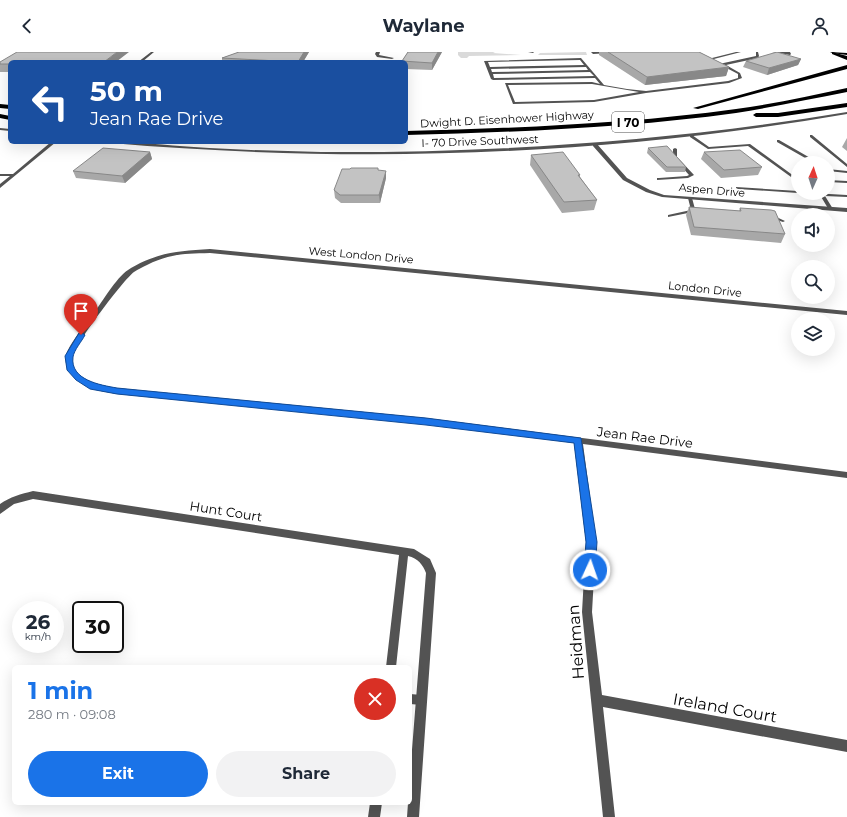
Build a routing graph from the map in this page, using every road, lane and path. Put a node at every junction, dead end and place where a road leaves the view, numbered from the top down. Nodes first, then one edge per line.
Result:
1 (153, 52) edge
2 (378, 52) edge
3 (529, 52) edge
4 (533, 52) edge
5 (592, 52) edge
6 (740, 52) edge
7 (757, 52) edge
8 (773, 52) edge
9 (788, 52) edge
10 (833, 52) edge
11 (616, 53) edge
12 (778, 53) junction
13 (847, 54) edge
14 (704, 56) edge
15 (770, 56) edge
16 (392, 58) dead end
17 (847, 58) edge
18 (710, 59) junction
19 (143, 60) edge
20 (723, 65) junction
21 (587, 66) junction
22 (847, 67) edge
23 (489, 68) junction
24 (591, 71) junction
25 (491, 73) junction
26 (596, 77) junction
27 (604, 86) junction
28 (847, 90) edge
29 (646, 92) junction
30 (840, 99) dead end
31 (847, 105) edge
32 (847, 114) edge
33 (756, 115) junction
34 (618, 123) junction
35 (408, 133) edge
36 (530, 136) dead end
37 (690, 136) junction
38 (811, 136) dead end
39 (778, 141) dead end
40 (52, 144) edge
41 (142, 144) edge
42 (595, 145) junction
43 (675, 149) dead end
44 (805, 156) edge
45 (847, 166) edge
46 (835, 171) edge
47 (847, 172) edge
48 (0, 175) edge
49 (14, 175) junction
50 (791, 176) edge
51 (659, 178) dead end
52 (835, 181) edge
53 (847, 182) edge
54 (0, 186) edge
55 (738, 188) dead end
56 (791, 192) edge
57 (835, 195) edge
58 (847, 196) edge
59 (690, 199) junction
60 (817, 208) edge
61 (835, 209) edge
62 (693, 210) junction
63 (847, 210) edge
64 (701, 211) edge
65 (761, 215) edge
66 (670, 216) dead end
67 (783, 221) dead end
68 (159, 257) joint
69 (562, 284) joint
70 (847, 313) edge
71 (578, 440) junction
72 (847, 476) edge
73 (0, 510) edge
74 (404, 552) junction
75 (391, 665) edge
76 (412, 699) edge
77 (422, 700) junction
78 (597, 700) junction
79 (847, 746) edge
80 (413, 788) edge
81 (376, 805) edge
82 (374, 817) edge
83 (413, 817) edge
84 (609, 817) edge

1 - 19 lane
2 - 16 street
3 - 4 lane
5 - 11 lane
6 - 18 lane
7 - 20 lane
8 - 12 lane
9 - 12 lane
10 - 13 main road
10 - 17 highway
12 - 15 lane
14 - 18 lane
18 - 20 lane
20 - 29 lane
21 - 23 lane
21 - 23 lane
21 - 24 lane
22 - 34 highway
23 - 25 lane
24 - 25 lane
24 - 26 lane
25 - 26 lane
26 - 27 lane
27 - 29 lane
27 - 29 lane
28 - 34 highway, Dwight D. Eisenhower Highway / I 70
30 - 33 highway, Dwight D. Eisenhower Highway / I 70
31 - 33 highway
32 - 37 street, I- 70 Drive Southwest
33 - 36 highway, Dwight D. Eisenhower Highway / I 70
34 - 35 highway, Dwight D. Eisenhower Highway / I 70
37 - 42 street, I- 70 Drive Southwest
37 - 50 lane
38 - 45 lane
39 - 44 lane
40 - 49 street
41 - 42 street, I- 70 Drive Southwest
42 - 59 street, Aspen Drive
43 - 51 lane
46 - 47 lane
48 - 49 street
49 - 54 street
52 - 53 lane
55 - 56 lane
57 - 58 lane
59 - 60 street, Aspen Drive
59 - 62 lane
61 - 63 street, Aspen Drive
62 - 64 lane
62 - 66 lane
65 - 67 lane
68 - 69 street, West London Drive
68 - 71 street, Jean Rae Drive
69 - 70 street, London Drive
71 - 72 street, Jean Rae Drive
71 - 78 street, Heidman
73 - 74 street, Hunt Court
74 - 75 street
74 - 77 street, Hunt Court
76 - 77 lane
77 - 80 street
78 - 79 street, Ireland Court
78 - 84 street, Heidman
80 - 83 street
81 - 82 street

